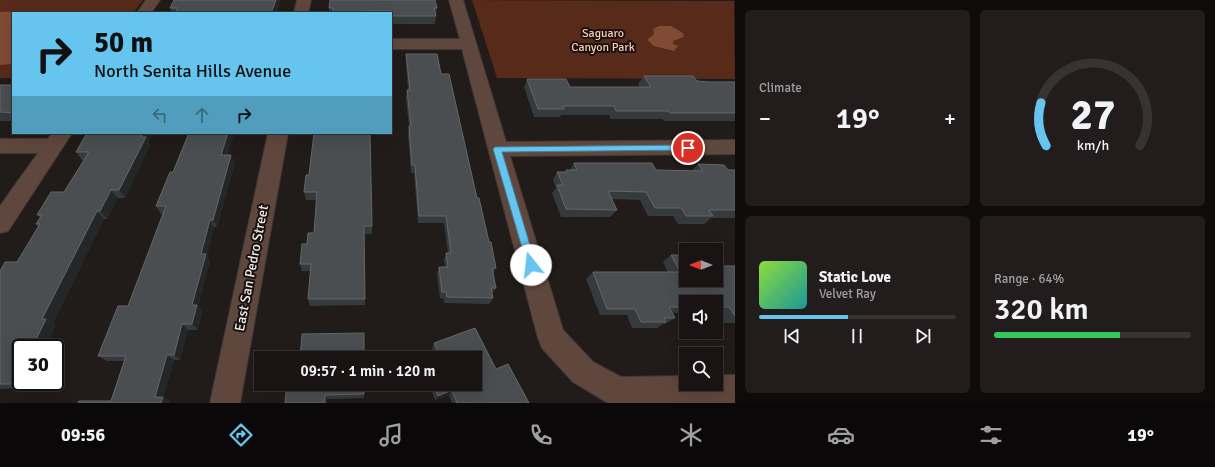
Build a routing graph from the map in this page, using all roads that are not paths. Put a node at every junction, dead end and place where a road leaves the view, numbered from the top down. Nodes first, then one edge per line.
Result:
1 (153, 0) edge
2 (304, 0) edge
3 (456, 0) edge
4 (145, 12) edge
5 (301, 12) edge
6 (392, 44) edge
7 (468, 44) junction
8 (278, 134) edge
9 (58, 139) edge
10 (0, 146) edge
11 (735, 147) edge
12 (498, 149) junction
13 (0, 224) edge
14 (735, 390) edge
15 (224, 403) edge

1 - 4 street
2 - 5 street
3 - 7 street
6 - 7 street
7 - 12 street
8 - 15 street, East San Pedro Street
9 - 10 street
9 - 13 street
11 - 12 street
12 - 14 street

